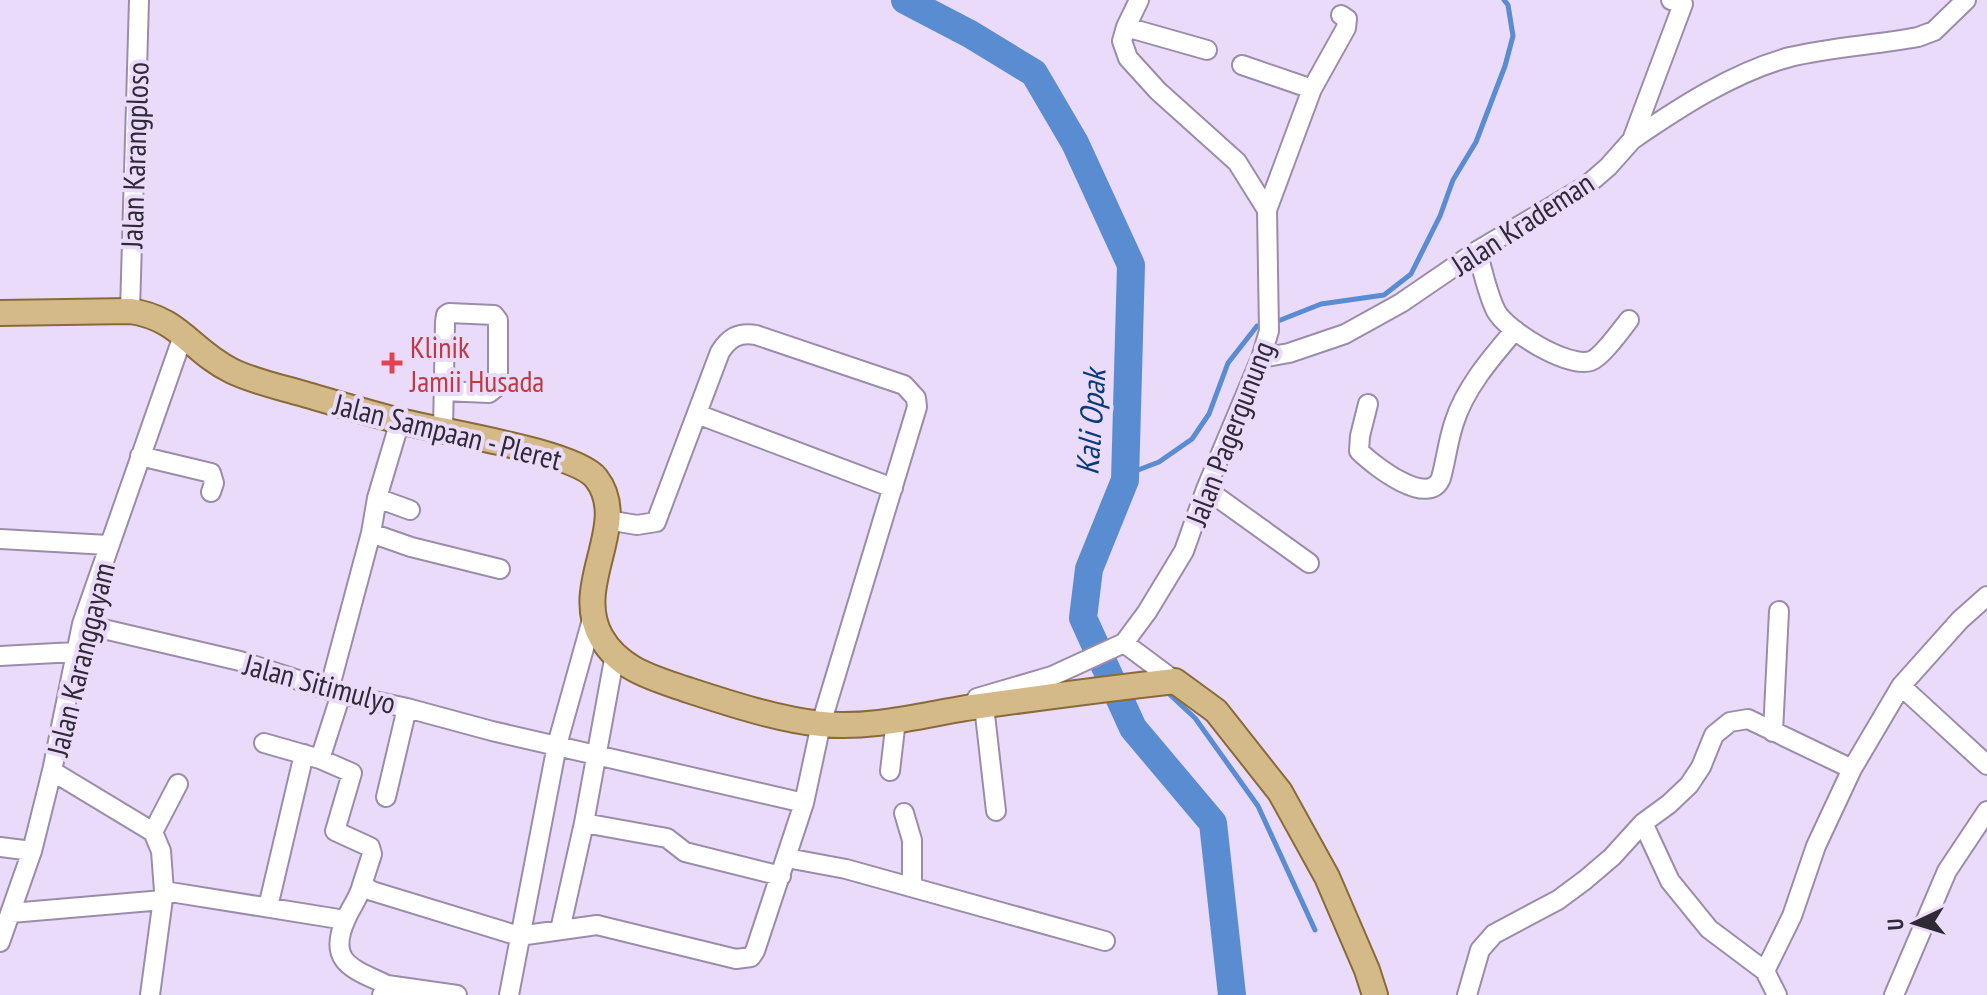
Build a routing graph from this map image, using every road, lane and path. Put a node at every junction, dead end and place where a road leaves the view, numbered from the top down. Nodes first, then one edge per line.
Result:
1 (139, 0) edge
2 (1139, 0) edge
3 (1966, 0) edge
4 (1683, 1) edge
5 (1341, 15) dead end
6 (1126, 27) junction
7 (1207, 50) dead end
8 (1242, 65) dead end
9 (1312, 89) junction
10 (1632, 140) junction
11 (1267, 210) junction
12 (1477, 251) junction
13 (130, 311) junction
14 (0, 313) edge
15 (1629, 320) dead end
16 (1515, 330) junction
17 (184, 333) junction
18 (1261, 358) junction
19 (443, 391) junction
20 (1368, 404) dead end
21 (697, 414) junction
22 (400, 421) junction
23 (443, 430) junction
24 (140, 456) junction
25 (893, 488) junction
26 (1206, 489) junction
27 (211, 492) dead end
28 (377, 498) junction
29 (410, 510) dead end
30 (607, 520) junction
31 (371, 533) junction
32 (0, 539) edge
33 (108, 545) junction
34 (1309, 563) dead end
35 (500, 569) dead end
36 (1987, 596) edge
37 (1779, 611) dead end
38 (593, 616) junction
39 (82, 624) junction
40 (1117, 646) junction
41 (75, 652) junction
42 (615, 654) junction
43 (0, 656) edge
44 (1163, 683) junction
45 (1056, 685) junction
46 (1901, 686) junction
47 (335, 692) junction
48 (984, 706) junction
49 (407, 708) junction
50 (920, 715) junction
51 (896, 720) junction
52 (821, 724) junction
53 (1773, 732) junction
54 (264, 743) dead end
55 (557, 745) junction
56 (596, 753) junction
57 (312, 757) junction
58 (1987, 765) edge
59 (1852, 769) junction
60 (52, 771) junction
61 (890, 771) dead end
62 (178, 784) dead end
63 (386, 797) dead end
64 (804, 803) junction
65 (996, 811) dead end
66 (1987, 811) edge
67 (904, 813) dead end
68 (584, 823) junction
69 (1643, 823) junction
70 (153, 832) junction
71 (0, 847) edge
72 (32, 851) junction
73 (784, 867) junction
74 (362, 885) junction
75 (912, 887) junction
76 (163, 895) junction
77 (268, 907) junction
78 (11, 913) junction
79 (345, 920) junction
80 (538, 933) junction
81 (1105, 941) dead end
82 (0, 942) edge
83 (1765, 971) junction
84 (385, 990) edge
85 (150, 995) edge
86 (457, 995) edge
87 (509, 995) edge
88 (1375, 995) edge
89 (1467, 995) edge
90 (1777, 995) edge
91 (1894, 995) edge

1 - 13 street, Jalan Karangploso
2 - 6 street
3 - 10 street
4 - 10 street, Jalan Krademan
5 - 9 street
6 - 7 street
6 - 11 street
8 - 9 street
9 - 11 street
10 - 12 street, Jalan Krademan
11 - 18 street, Jalan Pagergunung
12 - 16 street
12 - 18 street, Jalan Krademan
13 - 14 main road
13 - 17 main road, Jalan Sampaan - Pleret
15 - 16 street
16 - 20 street
17 - 22 main road, Jalan Sampaan - Pleret
17 - 24 street, Jalan Karanggayam
18 - 26 street, Jalan Pagergunung
19 - 19 street
19 - 23 street
21 - 25 street
21 - 25 street
21 - 30 street
22 - 23 main road, Jalan Sampaan - Pleret
22 - 28 street
23 - 30 main road, Jalan Sampaan - Pleret
24 - 27 street
24 - 33 street, Jalan Karanggayam
25 - 52 street
26 - 34 street
26 - 40 street, Jalan Pagergunung
28 - 29 street
28 - 31 street
30 - 38 main road, Jalan Sampaan - Pleret
31 - 35 street
31 - 47 street
32 - 33 street
33 - 39 street, Jalan Karanggayam
36 - 46 street
37 - 53 street
38 - 42 main road
38 - 55 street
39 - 41 street, Jalan Karanggayam
39 - 47 street, Jalan Sitimulyo
40 - 44 street
40 - 45 street, Jalan Pagergunung
41 - 43 street
41 - 60 street, Jalan Karanggayam
42 - 52 main road
42 - 56 street
44 - 45 main road
44 - 88 main road
45 - 48 main road
45 - 50 street, Jalan Pagergunung
46 - 58 street
46 - 59 street
47 - 49 street, Jalan Sitimulyo
47 - 57 street
48 - 50 main road
48 - 65 street
49 - 55 street, Jalan Sitimulyo
49 - 63 street
50 - 51 main road
51 - 52 main road
51 - 61 street
52 - 64 street
53 - 59 street
53 - 69 street
54 - 57 street
55 - 56 street, Jalan Sitimulyo
55 - 80 street
56 - 64 street, Jalan Sitimulyo
56 - 68 street
57 - 74 street
57 - 77 street
59 - 83 street
60 - 70 street
60 - 72 street, Jalan Karanggayam
62 - 70 street
64 - 73 street
66 - 91 street
67 - 75 street
68 - 73 street
68 - 80 street
69 - 83 street
69 - 89 street
70 - 76 street
71 - 72 street
72 - 78 street, Jalan Karanggayam
73 - 75 street
73 - 80 street
74 - 79 street
74 - 80 street
75 - 81 street
76 - 77 street
76 - 78 street
76 - 85 street
77 - 79 street
78 - 82 street, Jalan Karanggayam
79 - 84 street
80 - 87 street
83 - 90 street
84 - 86 street

